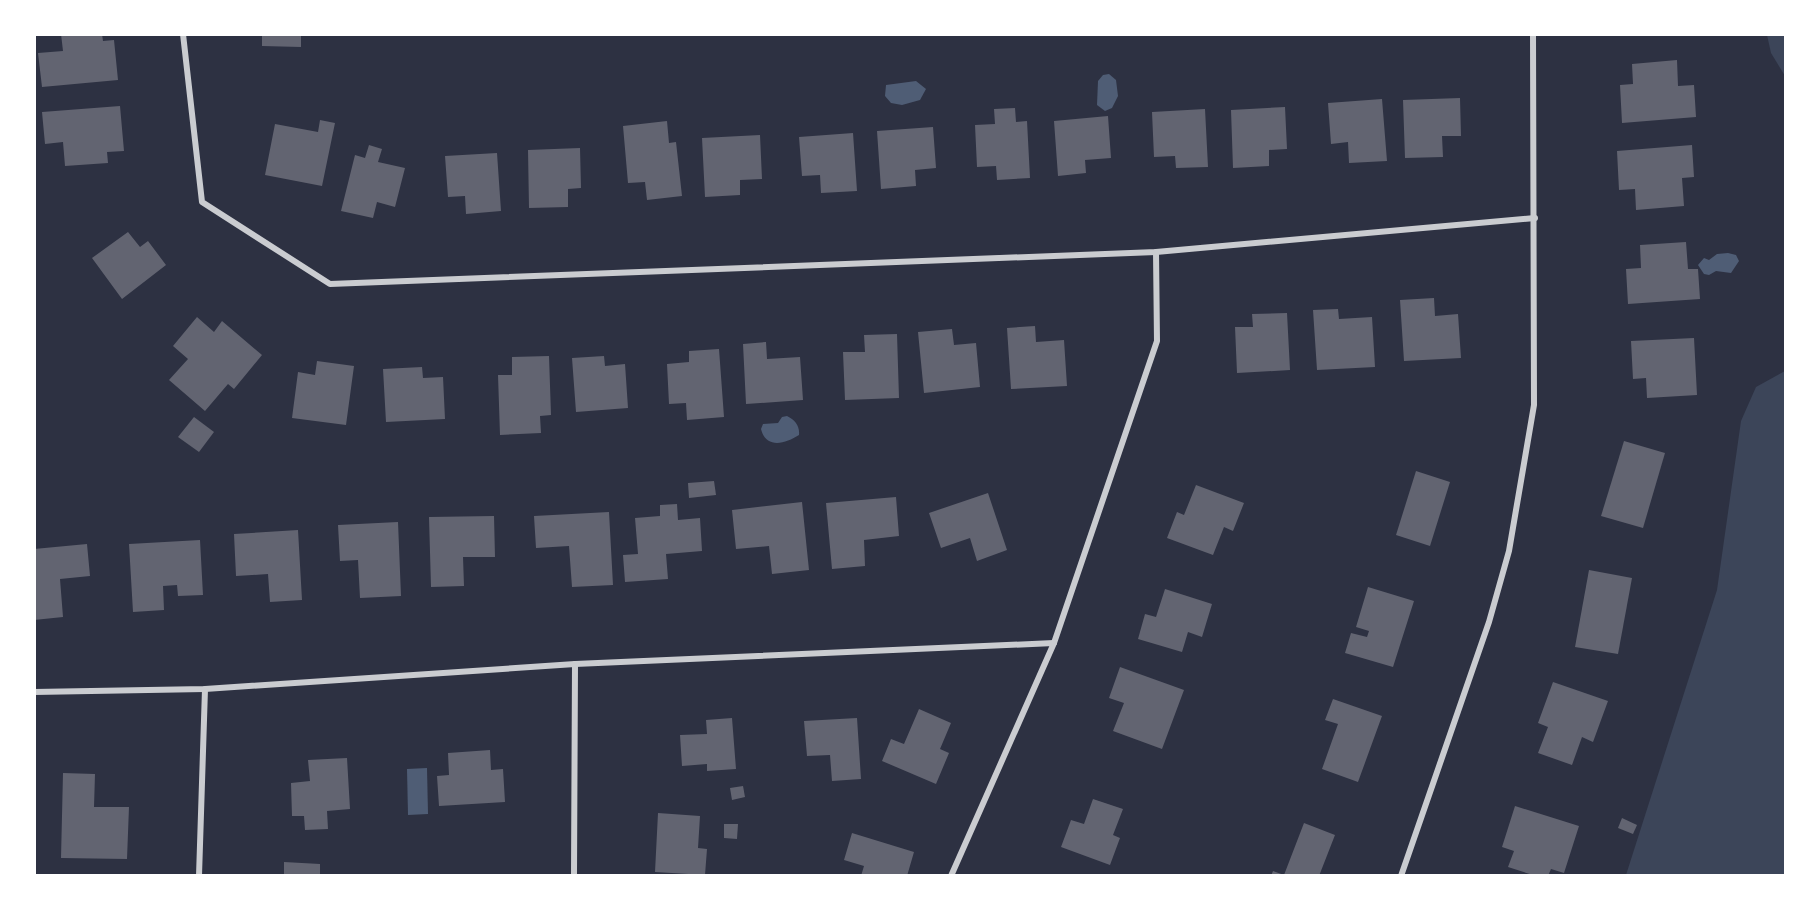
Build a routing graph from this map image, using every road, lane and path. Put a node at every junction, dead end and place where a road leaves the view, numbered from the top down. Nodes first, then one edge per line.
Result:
1 (183, 34) edge
2 (1533, 34) edge
3 (1535, 218) junction
4 (1156, 252) junction
5 (1054, 643) junction
6 (575, 664) junction
7 (205, 689) junction
8 (34, 692) edge
9 (199, 876) edge
10 (574, 876) edge
11 (951, 876) edge
12 (1401, 876) edge

1 - 4 street
2 - 3 street
3 - 4 street
3 - 12 street
4 - 5 street
5 - 6 street
5 - 11 street
6 - 7 street
6 - 10 street
7 - 8 street
7 - 9 street

